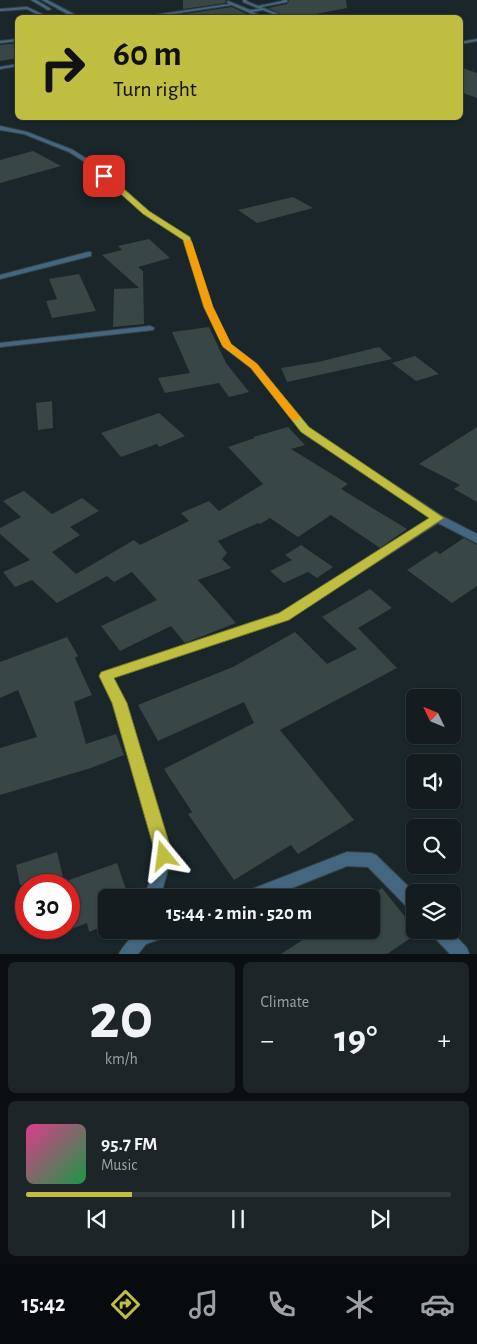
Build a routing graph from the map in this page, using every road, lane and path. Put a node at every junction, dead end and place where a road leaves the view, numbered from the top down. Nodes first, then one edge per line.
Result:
1 (33, 0) edge
2 (44, 0) edge
3 (221, 0) edge
4 (246, 0) edge
5 (283, 0) edge
6 (232, 4) junction
7 (258, 7) junction
8 (263, 9) junction
9 (0, 10) edge
10 (250, 11) junction
11 (42, 15) edge
12 (60, 15) edge
13 (72, 15) edge
14 (156, 15) edge
15 (259, 15) edge
16 (279, 15) edge
17 (15, 40) edge
18 (477, 40) edge
19 (0, 42) edge
20 (463, 42) edge
21 (477, 46) edge
22 (463, 48) edge
23 (15, 66) edge
24 (0, 68) edge
25 (0, 128) edge
26 (88, 254) dead end
27 (0, 277) edge
28 (150, 328) dead end
29 (0, 345) edge
30 (438, 518) junction
31 (477, 539) edge
32 (155, 889) edge
33 (270, 889) edge
34 (406, 895) edge
35 (138, 939) edge
36 (447, 939) edge
37 (127, 954) edge
38 (461, 954) edge

1 - 12 street
2 - 13 street
3 - 6 lane
4 - 7 lane
5 - 7 lane
6 - 10 lane
6 - 14 lane
7 - 8 lane
8 - 10 lane
8 - 16 lane
9 - 11 lane
10 - 15 lane
17 - 19 lane
18 - 20 street
21 - 22 street
23 - 24 street
25 - 30 street
26 - 27 street
28 - 29 street
30 - 31 street
30 - 32 street
33 - 34 street
35 - 37 street
36 - 38 street

